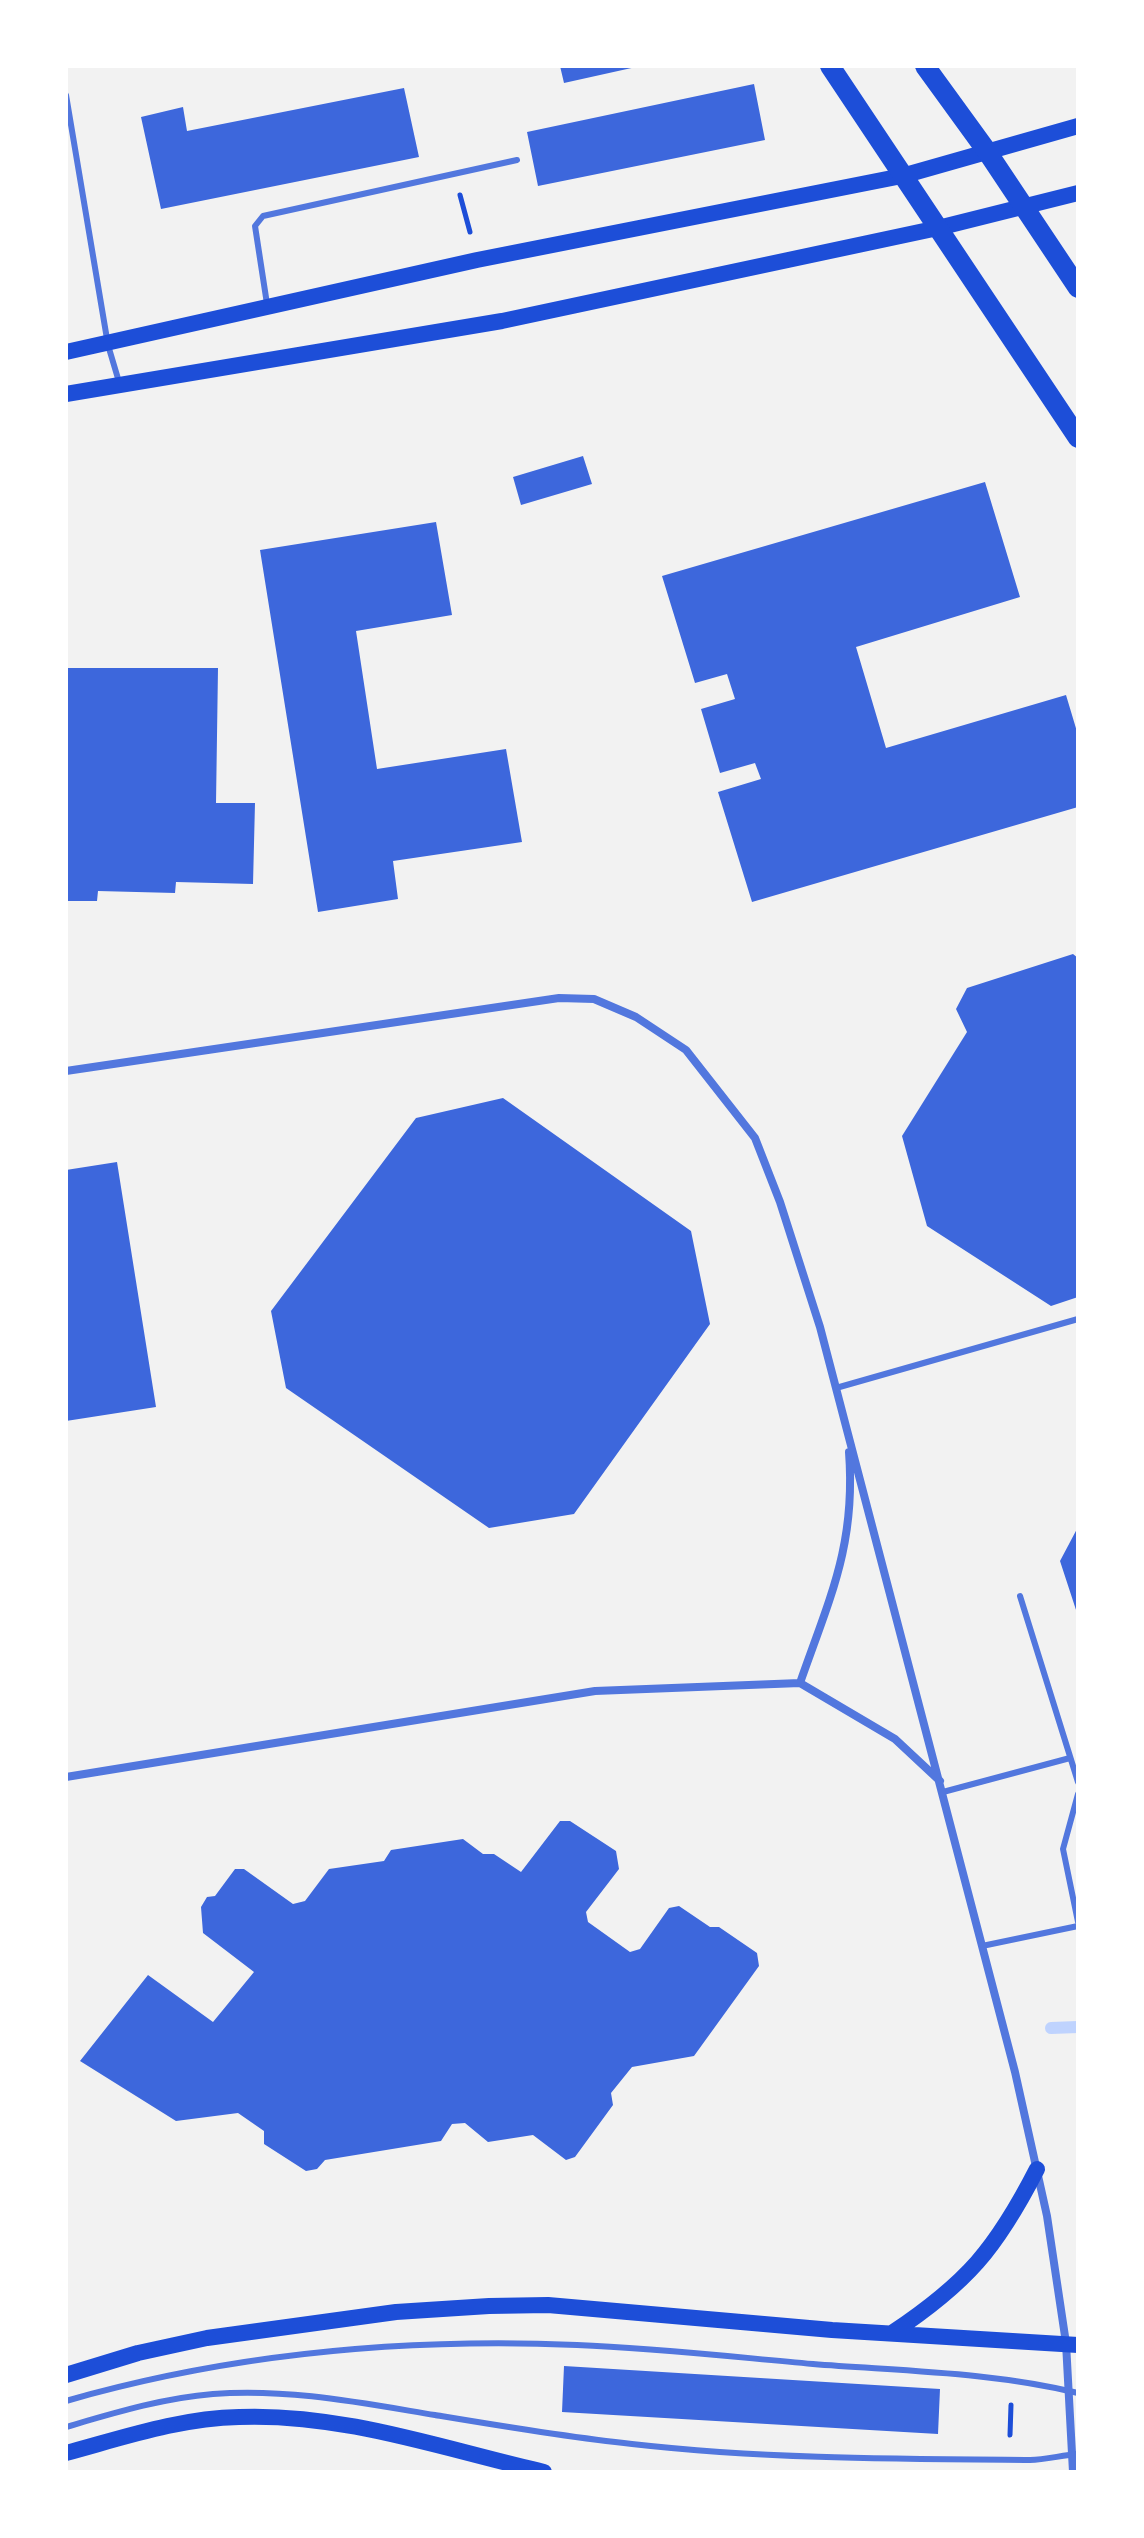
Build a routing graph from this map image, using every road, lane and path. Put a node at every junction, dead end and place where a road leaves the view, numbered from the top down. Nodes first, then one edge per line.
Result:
1 (830, 66) edge
2 (925, 66) edge
3 (66, 95) edge
4 (1078, 126) edge
5 (986, 150) junction
6 (517, 160) dead end
7 (455, 173) junction
8 (902, 176) junction
9 (1078, 193) edge
10 (1024, 208) junction
11 (938, 228) junction
12 (477, 260) junction
13 (1078, 288) edge
14 (268, 308) junction
15 (108, 345) junction
16 (66, 352) edge
17 (120, 386) junction
18 (66, 394) edge
19 (1078, 438) edge
20 (66, 1071) edge
21 (1078, 1319) edge
22 (836, 1388) junction
23 (847, 1431) junction
24 (1020, 1596) dead end
25 (800, 1683) junction
26 (1070, 1758) junction
27 (66, 1777) edge
28 (940, 1781) junction
29 (1078, 1782) edge
30 (943, 1792) junction
31 (1078, 1794) edge
32 (1078, 1924) edge
33 (982, 1946) junction
34 (1037, 2169) junction
35 (892, 2333) junction
36 (1072, 2344) edge
37 (66, 2375) edge
38 (1074, 2392) edge
39 (66, 2401) edge
40 (66, 2427) edge
41 (66, 2453) edge
42 (1075, 2454) edge
43 (544, 2472) edge
44 (1073, 2472) edge

1 - 8 main road
2 - 5 main road
3 - 15 lane
4 - 5 main road
5 - 8 main road
5 - 10 main road
6 - 7 lane
7 - 12 path
7 - 14 lane
8 - 11 main road
8 - 12 main road
9 - 10 main road
10 - 11 main road
10 - 13 main road
11 - 17 main road
11 - 19 main road
12 - 14 main road
14 - 15 main road
15 - 16 main road
15 - 17 lane
17 - 18 main road
20 - 22 street
21 - 22 lane
22 - 23 street
23 - 25 street
23 - 28 street
24 - 26 lane
25 - 27 street
25 - 28 street
26 - 29 lane
26 - 30 lane
28 - 30 street
30 - 33 street
31 - 32 lane
32 - 33 lane
33 - 34 street
34 - 35 main road
34 - 36 street
35 - 36 main road
35 - 37 main road
36 - 38 street
38 - 39 lane
38 - 42 street
40 - 42 lane
41 - 43 main road
42 - 44 street

